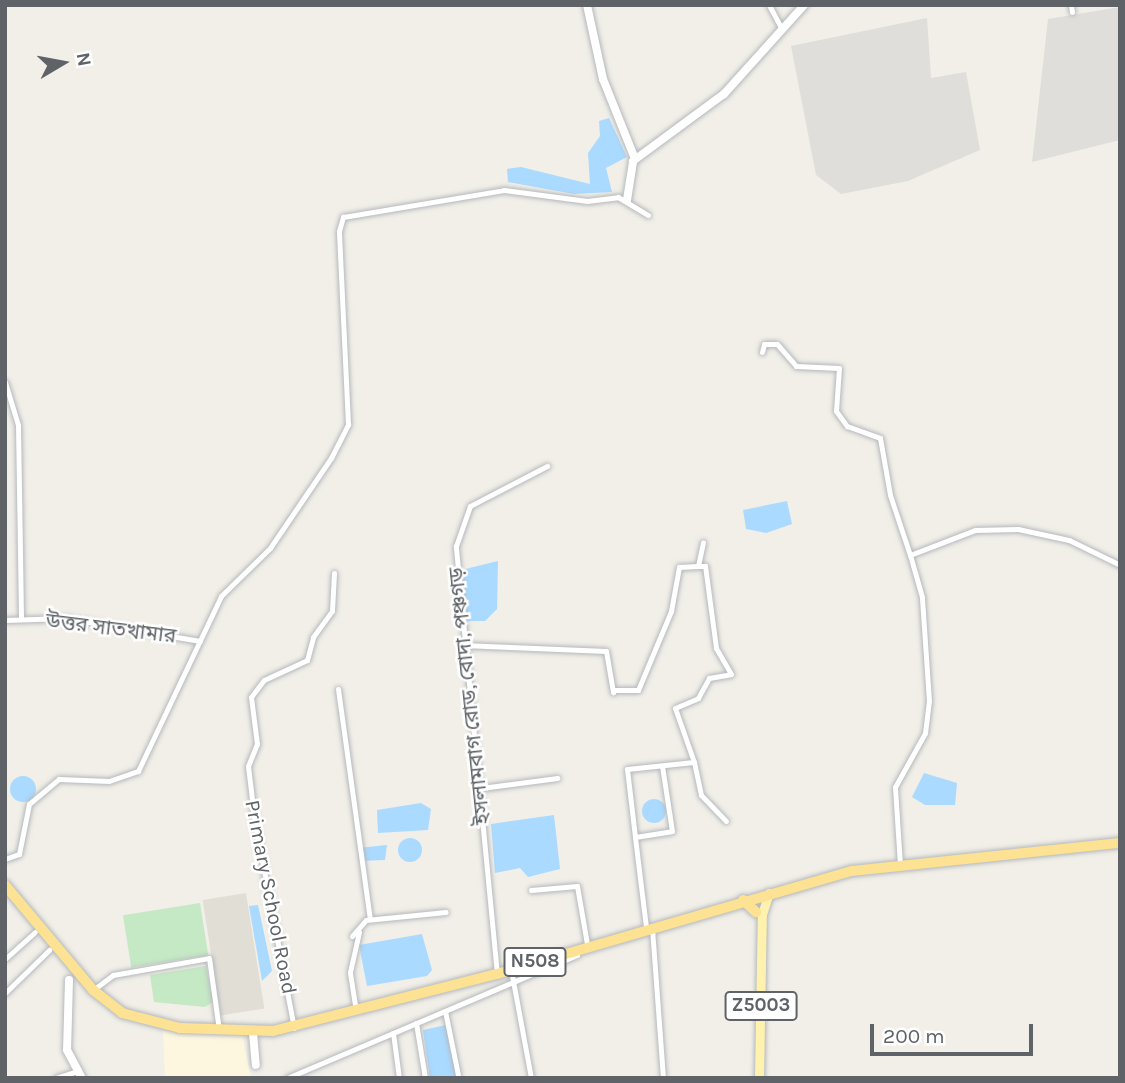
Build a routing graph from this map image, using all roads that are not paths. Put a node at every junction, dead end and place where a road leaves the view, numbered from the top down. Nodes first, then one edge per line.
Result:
1 (587, 5) edge
2 (769, 5) edge
3 (804, 5) edge
4 (784, 32) junction
5 (635, 159) junction
6 (627, 200) junction
7 (648, 215) dead end
8 (762, 352) dead end
9 (5, 382) edge
10 (547, 466) dead end
11 (703, 543) dead end
12 (910, 555) junction
13 (1120, 565) edge
14 (701, 566) junction
15 (334, 573) dead end
16 (5, 620) edge
17 (21, 620) junction
18 (200, 641) junction
19 (463, 645) junction
20 (338, 690) dead end
21 (694, 762) junction
22 (663, 766) dead end
23 (557, 778) dead end
24 (481, 788) junction
25 (726, 821) dead end
26 (635, 837) junction
27 (1120, 843) edge
28 (5, 859) edge
29 (900, 865) junction
30 (5, 885) edge
31 (531, 890) dead end
32 (770, 891) junction
33 (757, 896) junction
34 (743, 900) junction
35 (446, 912) dead end
36 (756, 912) junction
37 (370, 919) junction
38 (361, 926) junction
39 (649, 926) junction
40 (35, 932) dead end
41 (762, 934) junction
42 (352, 936) dead end
43 (600, 940) junction
44 (587, 944) junction
45 (48, 950) dead end
46 (5, 959) edge
47 (511, 970) junction
48 (497, 974) junction
49 (69, 980) dead end
50 (514, 984) junction
51 (93, 990) junction
52 (5, 993) edge
53 (356, 1011) junction
54 (445, 1011) junction
55 (416, 1023) junction
56 (295, 1028) junction
57 (219, 1030) junction
58 (253, 1033) dead end
59 (393, 1033) junction
60 (256, 1065) dead end
61 (79, 1074) edge
62 (458, 1075) dead end
63 (57, 1078) edge
64 (287, 1078) edge
65 (399, 1078) edge
66 (425, 1078) edge
67 (531, 1078) edge
68 (663, 1078) edge
69 (759, 1078) edge

1 - 5 street
2 - 4 street
3 - 4 street
4 - 5 street
5 - 6 street
6 - 7 street
6 - 18 street
8 - 12 street
9 - 17 street, উত্তর সাতখামার
10 - 19 street, ইসলামবাগ রোড, বোদা, পঞ্চগড়
11 - 14 street
12 - 13 street
12 - 29 street
14 - 19 street
14 - 21 street
15 - 56 street, Primary School Road
16 - 17 street, উত্তর সাতখামার
17 - 18 street, উত্তর সাতখামার
18 - 28 street
19 - 24 street, ইসলামবাগ রোড, বোদা, পঞ্চগড়
20 - 37 street
21 - 25 street
21 - 26 street
22 - 26 street
23 - 24 street
24 - 48 street, ইসলামবাগ রোড, বোদা, পঞ্চগড়
26 - 39 street
27 - 29 highway, N508
29 - 32 highway, N508
30 - 51 highway, N508
31 - 44 street
32 - 33 highway, N508
32 - 41 main road, Z5003
33 - 34 highway, N508
33 - 36 main road, Z5003
34 - 36 highway
34 - 39 highway, N508
35 - 37 street
36 - 41 main road, Z5003
37 - 38 street
38 - 42 street
38 - 53 street
39 - 43 highway, N508
39 - 68 street
40 - 46 street
41 - 69 main road, Z5003
43 - 44 highway, N508
43 - 50 street
44 - 47 highway, N508
45 - 52 street
47 - 48 highway, N508
47 - 50 street
48 - 53 highway, N508
49 - 61 street
50 - 54 street
50 - 67 street
51 - 57 highway, N508
51 - 57 street
53 - 56 highway, N508
54 - 55 street
54 - 62 street
55 - 59 street
55 - 66 street
56 - 57 highway, N508
58 - 60 street
59 - 64 street
59 - 65 street
61 - 63 street

